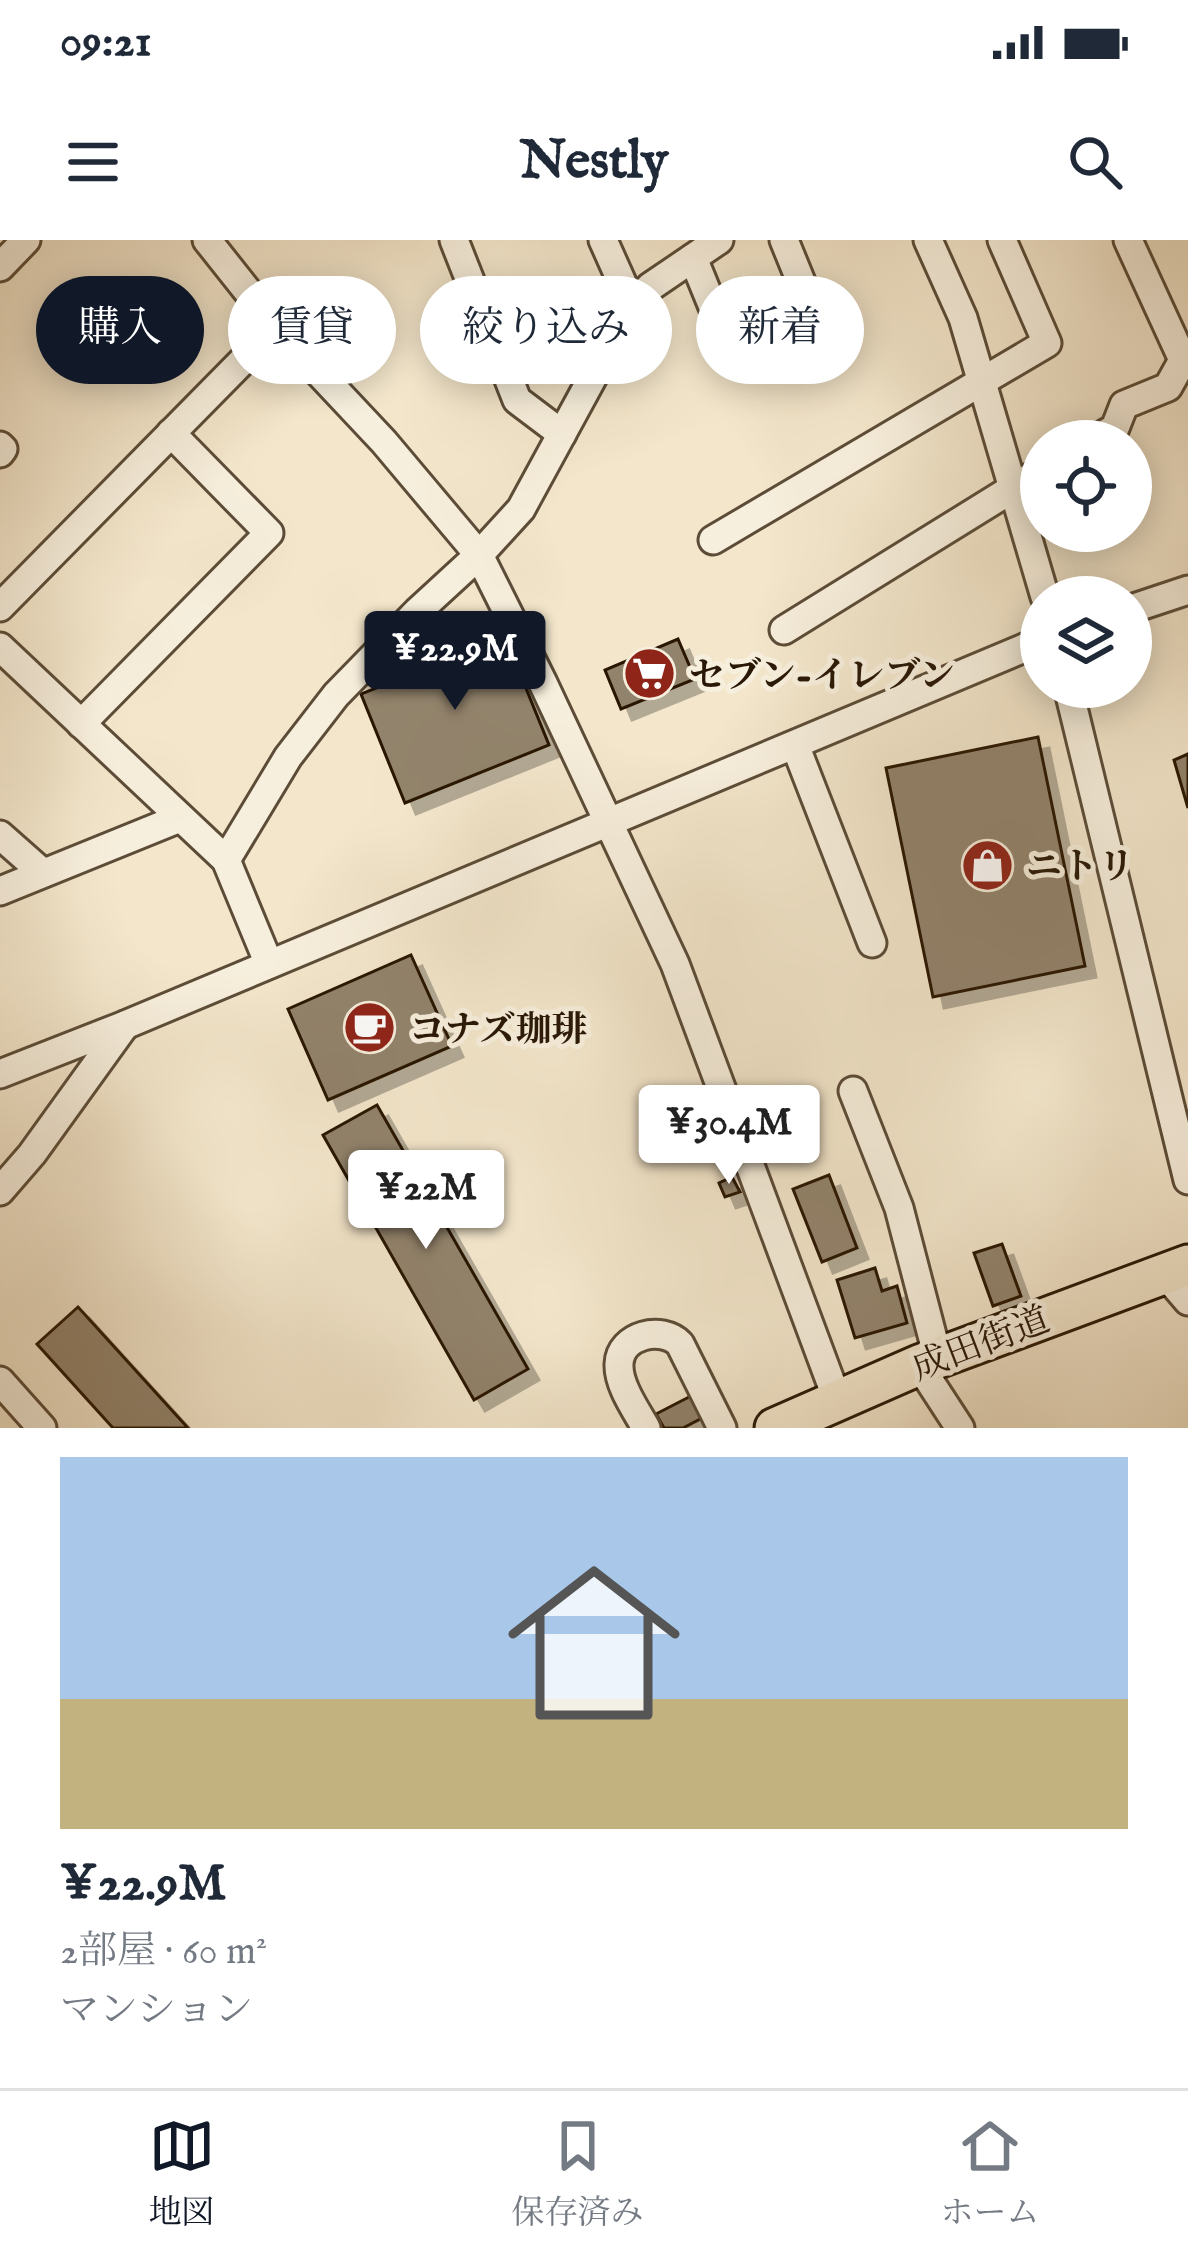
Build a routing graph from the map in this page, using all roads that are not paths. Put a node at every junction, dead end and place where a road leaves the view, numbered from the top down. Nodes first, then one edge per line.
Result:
1 (26, 240) edge
2 (454, 240) edge
3 (603, 240) edge
4 (719, 240) edge
5 (784, 240) edge
6 (928, 240) edge
7 (1002, 240) edge
8 (1128, 240) edge
9 (212, 242) edge
10 (693, 258) junction
11 (0, 267) edge
12 (238, 276) edge
13 (619, 276) edge
14 (666, 276) edge
15 (700, 276) edge
16 (799, 276) edge
17 (1186, 359) edge
18 (228, 376) edge
19 (982, 382) junction
20 (330, 384) edge
21 (589, 384) edge
22 (1118, 420) edge
23 (171, 434) junction
24 (562, 434) junction
25 (1020, 482) edge
26 (1013, 486) junction
27 (713, 540) dead end
28 (478, 555) junction
29 (1040, 576) edge
30 (1188, 590) edge
31 (1152, 602) edge
32 (0, 607) edge
33 (784, 630) dead end
34 (0, 647) edge
35 (1020, 650) edge
36 (1073, 708) edge
37 (81, 724) junction
38 (795, 745) junction
39 (180, 818) junction
40 (610, 823) junction
41 (0, 835) edge
42 (226, 860) junction
43 (43, 874) junction
44 (0, 891) edge
45 (872, 943) dead end
46 (269, 964) junction
47 (124, 1025) junction
48 (0, 1074) edge
49 (853, 1091) dead end
50 (1188, 1180) edge
51 (0, 1191) edge
52 (1180, 1280) edge
53 (928, 1361) junction
54 (0, 1381) edge
55 (837, 1399) junction
56 (42, 1428) edge
57 (646, 1428) edge
58 (722, 1428) edge
59 (775, 1428) edge
60 (960, 1428) edge

1 - 11 street
2 - 24 street
3 - 13 street
4 - 10 street
5 - 16 street
6 - 19 street
7 - 19 street
8 - 17 street
9 - 12 street
10 - 14 street
10 - 15 street
17 - 22 street
18 - 23 street
19 - 26 street
19 - 27 street
20 - 28 street
21 - 24 street
23 - 32 street
23 - 37 street
24 - 28 street
25 - 26 street
26 - 29 street
26 - 33 street
28 - 40 street
28 - 42 street
30 - 31 street
34 - 37 street
35 - 38 street
36 - 50 street
37 - 39 street
38 - 40 street
38 - 45 street
39 - 42 street
39 - 43 street
40 - 46 street
40 - 55 street
41 - 43 street
42 - 46 street
43 - 44 street
46 - 47 street
47 - 48 street
47 - 51 street
49 - 53 street
52 - 53 highway, 成田街道
53 - 55 highway, 成田街道
53 - 60 street
54 - 56 street
55 - 59 highway, 成田街道
57 - 58 street

